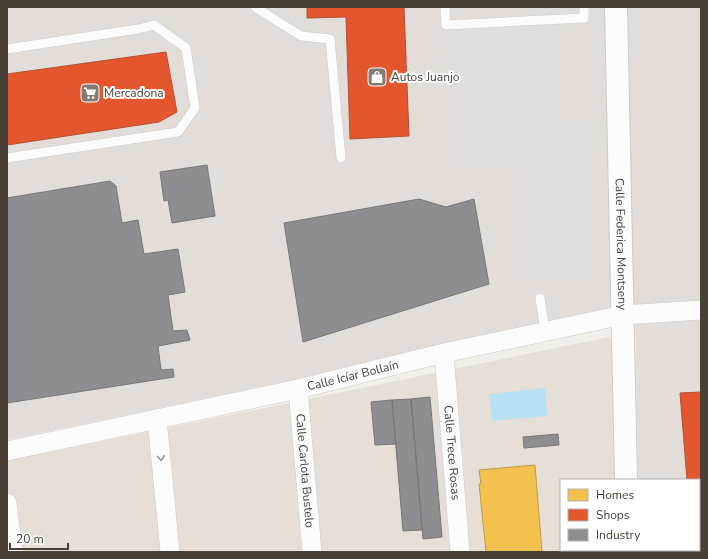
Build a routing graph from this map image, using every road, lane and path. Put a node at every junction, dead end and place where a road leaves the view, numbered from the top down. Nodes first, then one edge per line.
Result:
1 (255, 7) edge
2 (445, 7) edge
3 (584, 7) edge
4 (616, 7) edge
5 (7, 49) edge
6 (7, 158) edge
7 (340, 158) dead end
8 (540, 298) dead end
9 (701, 310) edge
10 (623, 315) junction
11 (545, 332) junction
12 (444, 354) junction
13 (298, 389) junction
14 (157, 419) junction
15 (7, 451) edge
16 (626, 479) edge
17 (7, 503) edge
18 (13, 552) edge
19 (170, 552) edge
20 (312, 552) edge
21 (460, 552) edge

1 - 7 lane
2 - 3 lane
4 - 10 street, Calle Federica Montseny
5 - 6 lane
8 - 11 lane
9 - 10 street, Calle Icíar Bollaín
10 - 11 street, Calle Icíar Bollaín
10 - 16 street, Calle Federica Montseny
11 - 12 street, Calle Icíar Bollaín
12 - 13 street, Calle Icíar Bollaín
12 - 21 street, Calle Trece Rosas
13 - 14 street, Calle Icíar Bollaín
13 - 20 street, Calle Carlota Bustelo
14 - 15 street, Calle Icíar Bollaín
14 -> 19 street
17 - 18 street

